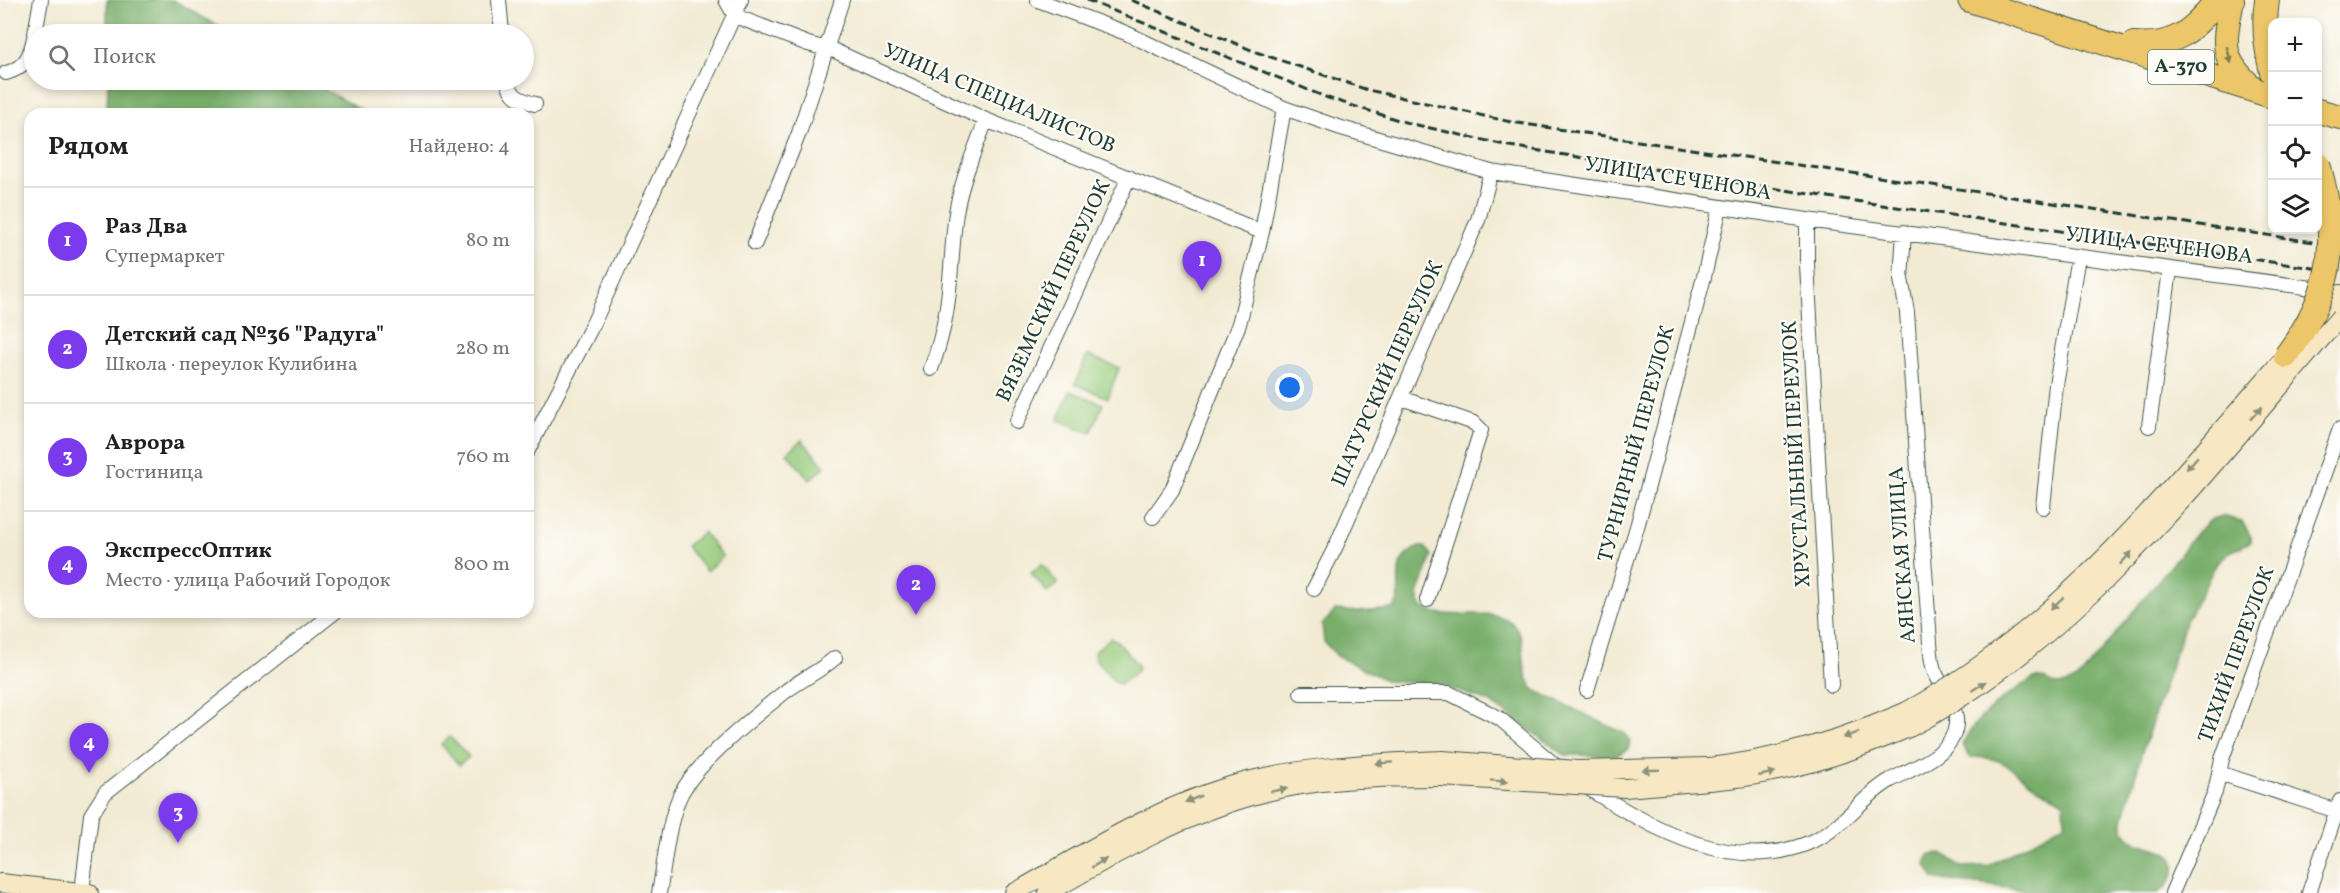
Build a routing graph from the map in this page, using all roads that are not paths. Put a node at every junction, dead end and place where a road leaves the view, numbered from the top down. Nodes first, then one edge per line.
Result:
1 (41, 0) edge
2 (499, 0) edge
3 (726, 0) edge
4 (741, 0) edge
5 (842, 0) edge
6 (1038, 0) edge
7 (1970, 0) edge
8 (2218, 0) edge
9 (2232, 0) edge
10 (2266, 0) edge
11 (735, 16) junction
12 (37, 24) edge
13 (501, 24) edge
14 (2089, 39) junction
15 (826, 47) junction
16 (24, 62) edge
17 (2269, 72) edge
18 (6, 73) dead end
19 (2268, 86) edge
20 (2268, 87) edge
21 (510, 90) edge
22 (535, 104) dead end
23 (1284, 108) junction
24 (2322, 112) edge
25 (2340, 117) edge
26 (986, 120) junction
27 (1491, 172) junction
28 (2322, 174) edge
29 (1129, 177) junction
30 (1720, 207) junction
31 (1807, 220) junction
32 (1262, 232) junction
33 (1904, 232) junction
34 (755, 243) dead end
35 (2078, 257) junction
36 (2170, 270) junction
37 (2340, 293) edge
38 (2340, 317) edge
39 (2286, 356) junction
40 (931, 369) dead end
41 (1401, 398) junction
42 (1017, 422) dead end
43 (2149, 426) dead end
44 (2340, 429) edge
45 (534, 438) edge
46 (2043, 507) dead end
47 (1153, 517) dead end
48 (1314, 589) dead end
49 (1427, 600) dead end
50 (327, 618) edge
51 (835, 658) dead end
52 (1831, 685) dead end
53 (1587, 690) dead end
54 (1301, 693) dead end
55 (1908, 720) junction
56 (1442, 769) junction
57 (2219, 773) junction
58 (2339, 808) edge
59 (0, 883) edge
60 (82, 892) edge
61 (89, 893) edge
62 (659, 893) edge
63 (1014, 893) edge
64 (1048, 893) edge
65 (2172, 893) edge
66 (2308, 893) edge

1 - 12 street
2 - 13 street
3 - 11 street
4 - 11 street
5 - 15 street
6 - 23 street, УЛИЦА СЕЧЕНОВА
7 - 14 highway, А-370
8 - 14 highway, А-370
9 -> 20 highway, А-370
10 - 17 highway
11 - 15 street, УЛИЦА СПЕЦИАЛИСТОВ
11 - 45 street
14 - 19 highway, А-370
15 - 26 street, УЛИЦА СПЕЦИАЛИСТОВ
15 - 34 street
16 - 18 street
21 - 22 street
23 - 27 street, УЛИЦА СЕЧЕНОВА
23 - 32 street
24 - 25 highway
26 - 29 street, УЛИЦА СПЕЦИАЛИСТОВ
26 - 40 street
27 - 30 street, УЛИЦА СЕЧЕНОВА
27 - 41 street, ШАТУРСКИЙ ПЕРЕУЛОК
28 - 39 highway, bridge
29 - 32 street, УЛИЦА СПЕЦИАЛИСТОВ
29 - 42 street, ВЯЗЕМСКИЙ ПЕРЕУЛОК
30 - 31 street, УЛИЦА СЕЧЕНОВА
30 - 53 street, ТУРНИРНЫЙ ПЕРЕУЛОК
31 - 33 street, УЛИЦА СЕЧЕНОВА
31 - 52 street, ХРУСТАЛЬНЫЙ ПЕРЕУЛОК
32 - 47 street
33 - 35 street, УЛИЦА СЕЧЕНОВА
33 - 54 street, АЯНСКАЯ УЛИЦА
35 - 36 street, УЛИЦА СЕЧЕНОВА
35 - 46 street
36 - 37 street, УЛИЦА СЕЧЕНОВА
36 - 43 street
37 - 39 main road, bridge
55 -> 38 main road, bridge
39 -> 55 main road, bridge
41 - 48 street, ШАТУРСКИЙ ПЕРЕУЛОК
41 - 49 street
44 - 57 street, ТИХИЙ ПЕРЕУЛОК
50 - 60 street
51 - 62 street
55 - 56 main road, bridge
56 -> 63 main road
64 -> 56 main road
57 - 58 street
57 - 65 street, ТИХИЙ ПЕРЕУЛОК
58 - 66 street
59 - 60 main road
60 - 61 main road

